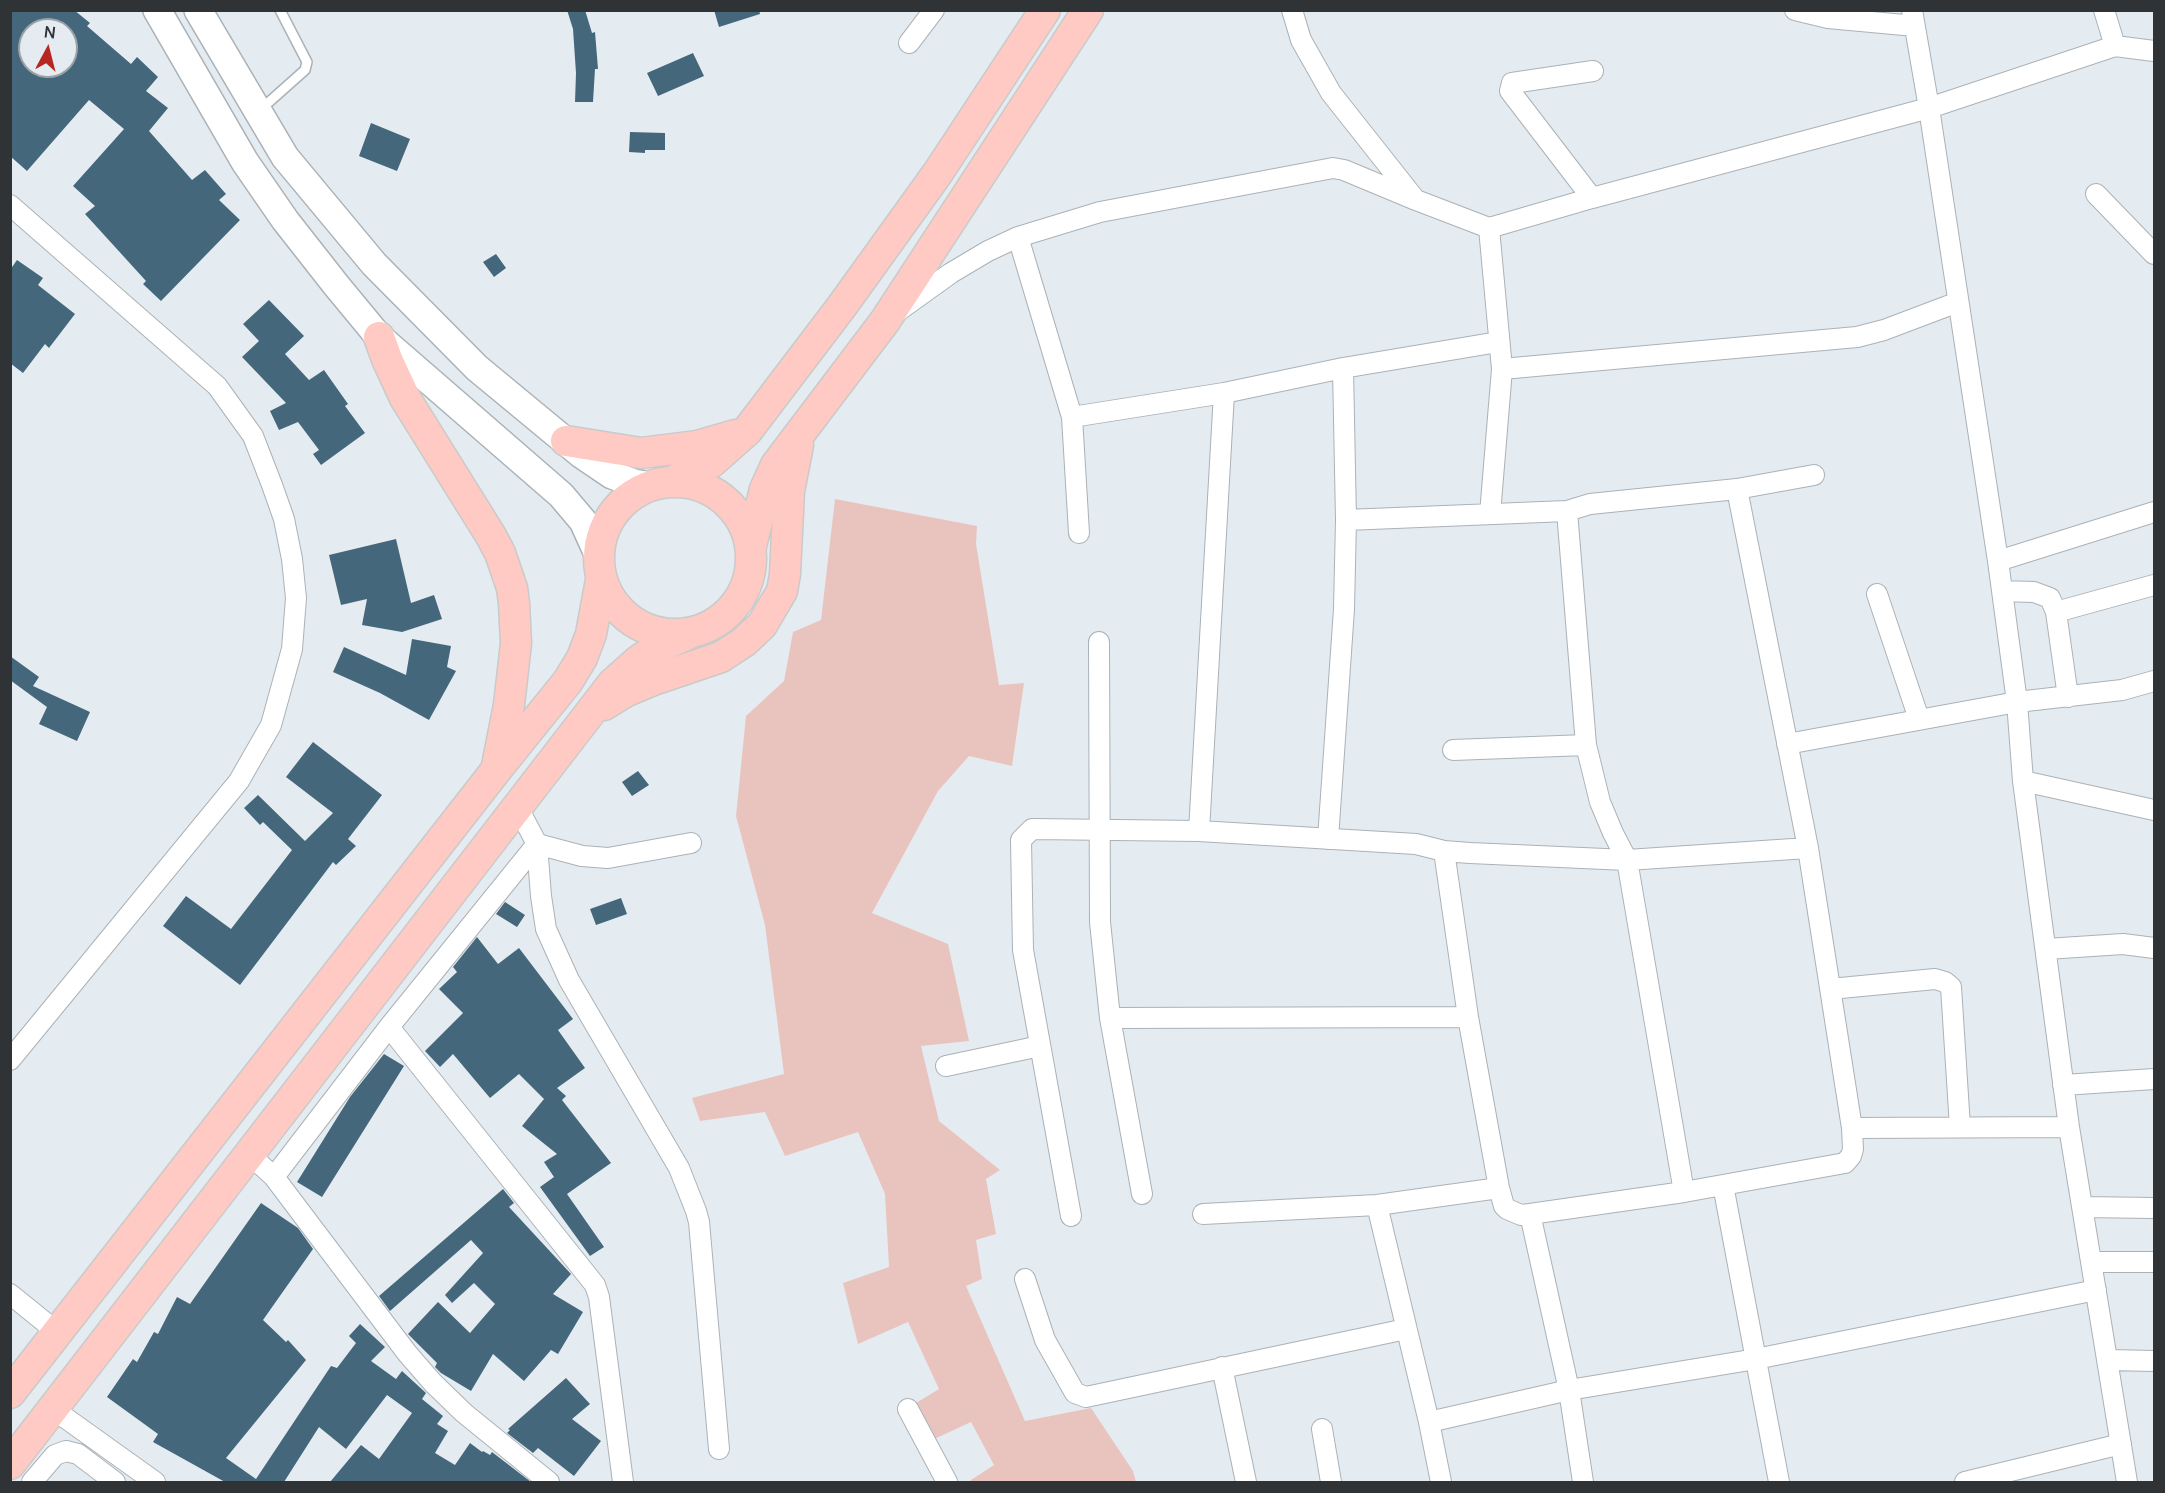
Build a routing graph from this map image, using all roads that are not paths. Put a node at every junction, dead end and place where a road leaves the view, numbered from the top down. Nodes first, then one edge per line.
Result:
1 (157, 10) edge
2 (198, 10) edge
3 (280, 10) edge
4 (934, 10) edge
5 (1045, 10) edge
6 (1088, 10) edge
7 (1292, 10) edge
8 (1795, 10) edge
9 (2104, 10) edge
10 (1913, 18) edge
11 (909, 43) dead end
12 (2115, 46) junction
13 (2154, 51) edge
14 (1593, 71) dead end
15 (1929, 108) junction
16 (258, 111) junction
17 (2096, 194) dead end
18 (1592, 198) junction
19 (1416, 200) junction
20 (10, 206) edge
21 (1489, 228) junction
22 (1018, 237) junction
23 (2154, 254) edge
24 (1958, 302) junction
25 (885, 321) junction
26 (379, 337) junction
27 (1498, 342) junction
28 (1343, 368) junction
29 (1502, 369) junction
30 (1224, 393) junction
31 (1072, 417) junction
32 (747, 431) junction
33 (801, 435) junction
34 (566, 441) junction
35 (1814, 475) dead end
36 (660, 484) junction
37 (1737, 489) junction
38 (1567, 511) junction
39 (2154, 512) edge
40 (1491, 514) junction
41 (1346, 520) junction
42 (1079, 533) dead end
43 (751, 546) junction
44 (1998, 561) junction
45 (599, 567) junction
46 (2154, 585) edge
47 (2002, 591) junction
48 (1877, 594) dead end
49 (2056, 612) junction
50 (688, 634) junction
51 (1099, 642) dead end
52 (2154, 681) edge
53 (2068, 697) junction
54 (2017, 702) junction
55 (588, 714) junction
56 (1918, 719) junction
57 (1787, 744) junction
58 (1586, 745) junction
59 (1454, 750) dead end
60 (497, 769) junction
61 (2023, 781) junction
62 (518, 808) junction
63 (2154, 810) edge
64 (1098, 828) junction
65 (1199, 831) junction
66 (1328, 839) junction
67 (691, 843) dead end
68 (537, 844) junction
69 (1808, 848) junction
70 (1444, 851) junction
71 (1628, 860) junction
72 (2154, 948) edge
73 (2046, 949) junction
74 (1830, 988) junction
75 (1468, 1017) junction
76 (1110, 1018) junction
77 (389, 1027) junction
78 (1040, 1046) junction
79 (10, 1060) edge
80 (946, 1066) dead end
81 (2154, 1079) edge
82 (2063, 1085) junction
83 (1960, 1127) junction
84 (2069, 1127) junction
85 (1852, 1128) junction
86 (249, 1154) junction
87 (274, 1177) junction
88 (1724, 1185) junction
89 (1499, 1188) junction
90 (1684, 1192) junction
91 (1142, 1194) dead end
92 (1377, 1205) junction
93 (2082, 1207) junction
94 (2154, 1208) edge
95 (1203, 1214) dead end
96 (1530, 1214) junction
97 (1071, 1216) dead end
98 (2092, 1262) junction
99 (2154, 1262) edge
100 (1025, 1279) dead end
101 (2096, 1290) junction
102 (10, 1294) edge
103 (1406, 1329) junction
104 (57, 1332) junction
105 (1756, 1359) junction
106 (2109, 1360) junction
107 (2154, 1361) edge
108 (1222, 1367) junction
109 (1569, 1390) junction
110 (10, 1393) edge
111 (53, 1409) junction
112 (908, 1409) dead end
113 (1429, 1422) junction
114 (1322, 1429) dead end
115 (2121, 1443) junction
116 (719, 1449) dead end
117 (10, 1464) edge
118 (10, 1474) edge
119 (21, 1482) edge
120 (32, 1482) edge
121 (115, 1482) edge
122 (155, 1482) edge
123 (549, 1482) edge
124 (623, 1482) edge
125 (947, 1482) edge
126 (1246, 1482) edge
127 (1331, 1482) edge
128 (1441, 1482) edge
129 (1583, 1482) edge
130 (1779, 1482) edge
131 (1965, 1482) edge
132 (2127, 1482) edge

1 - 26 main road
2 - 16 main road
3 - 16 lane
4 - 11 street
5 - 32 main road
6 - 25 main road
7 - 19 street
8 - 10 street
9 - 12 street
10 - 15 street
12 - 13 street
12 - 15 street
14 - 18 street
15 - 18 street
15 - 24 street
16 - 34 main road
17 - 23 street
18 - 21 street
19 - 21 street
19 - 22 street
20 - 79 street
21 - 27 street
22 - 25 street
22 - 31 street
24 - 29 street
24 - 44 street
25 - 33 main road
26 - 45 main road
26 - 60 main road
27 - 28 street
27 - 29 street
28 - 30 street
28 - 41 street
29 - 40 street
30 - 31 street
30 - 65 street
31 - 42 street
32 - 34 main road
32 - 36 main road
33 - 43 main road
33 - 55 main road
34 - 36 main road
35 - 37 street
36 - 43 main road
36 - 45 main road
37 - 38 street
37 - 57 street
38 - 40 street
38 - 58 street
39 - 44 street
40 - 41 street
41 - 66 street
43 - 50 main road
44 - 47 street
45 - 50 main road
45 - 60 main road
46 - 49 street
47 - 49 street
47 - 54 street
48 - 56 street
49 - 53 street
50 - 55 main road
51 - 64 street
52 - 53 street
53 - 54 street
54 - 56 street
54 - 61 street
55 - 62 main road
56 - 57 street
57 - 69 street
58 - 59 street
58 - 71 street
60 - 104 main road
61 - 63 street
61 - 73 street
62 - 68 street
62 - 86 main road
64 - 65 street
64 - 76 street
64 - 78 street
65 - 66 street
66 - 70 street
67 - 68 street
68 - 77 street
68 - 116 street
69 - 71 street
69 - 74 street
70 - 71 street
70 - 75 street
71 - 90 street
72 - 73 street
73 - 82 street
74 - 83 street
74 - 85 street
75 - 76 street
75 - 89 street
76 - 91 street
77 - 87 street
77 - 124 street
78 - 80 street
78 - 97 street
81 - 82 street
82 - 84 street
83 - 84 street
83 - 85 street
84 - 93 street
85 - 88 street
86 - 87 street
86 - 111 main road
87 - 123 street
88 - 90 street
88 - 105 street
89 - 92 street
89 - 96 street
90 - 96 street
92 - 95 street
92 - 103 street
93 - 94 street
93 - 98 street
96 - 109 street
98 - 99 street
98 - 101 street
100 - 108 street
101 - 105 street
101 - 106 street
102 - 104 street
103 - 108 street
103 - 113 street
104 - 110 main road
105 - 109 street
105 - 130 street
106 - 107 street
106 - 115 street
108 - 126 street
109 - 113 street
109 - 129 street
111 - 117 main road
111 - 122 street
112 - 125 street
113 - 128 street
114 - 127 street
115 - 131 street
115 - 132 street
118 - 119 street
120 - 121 street

